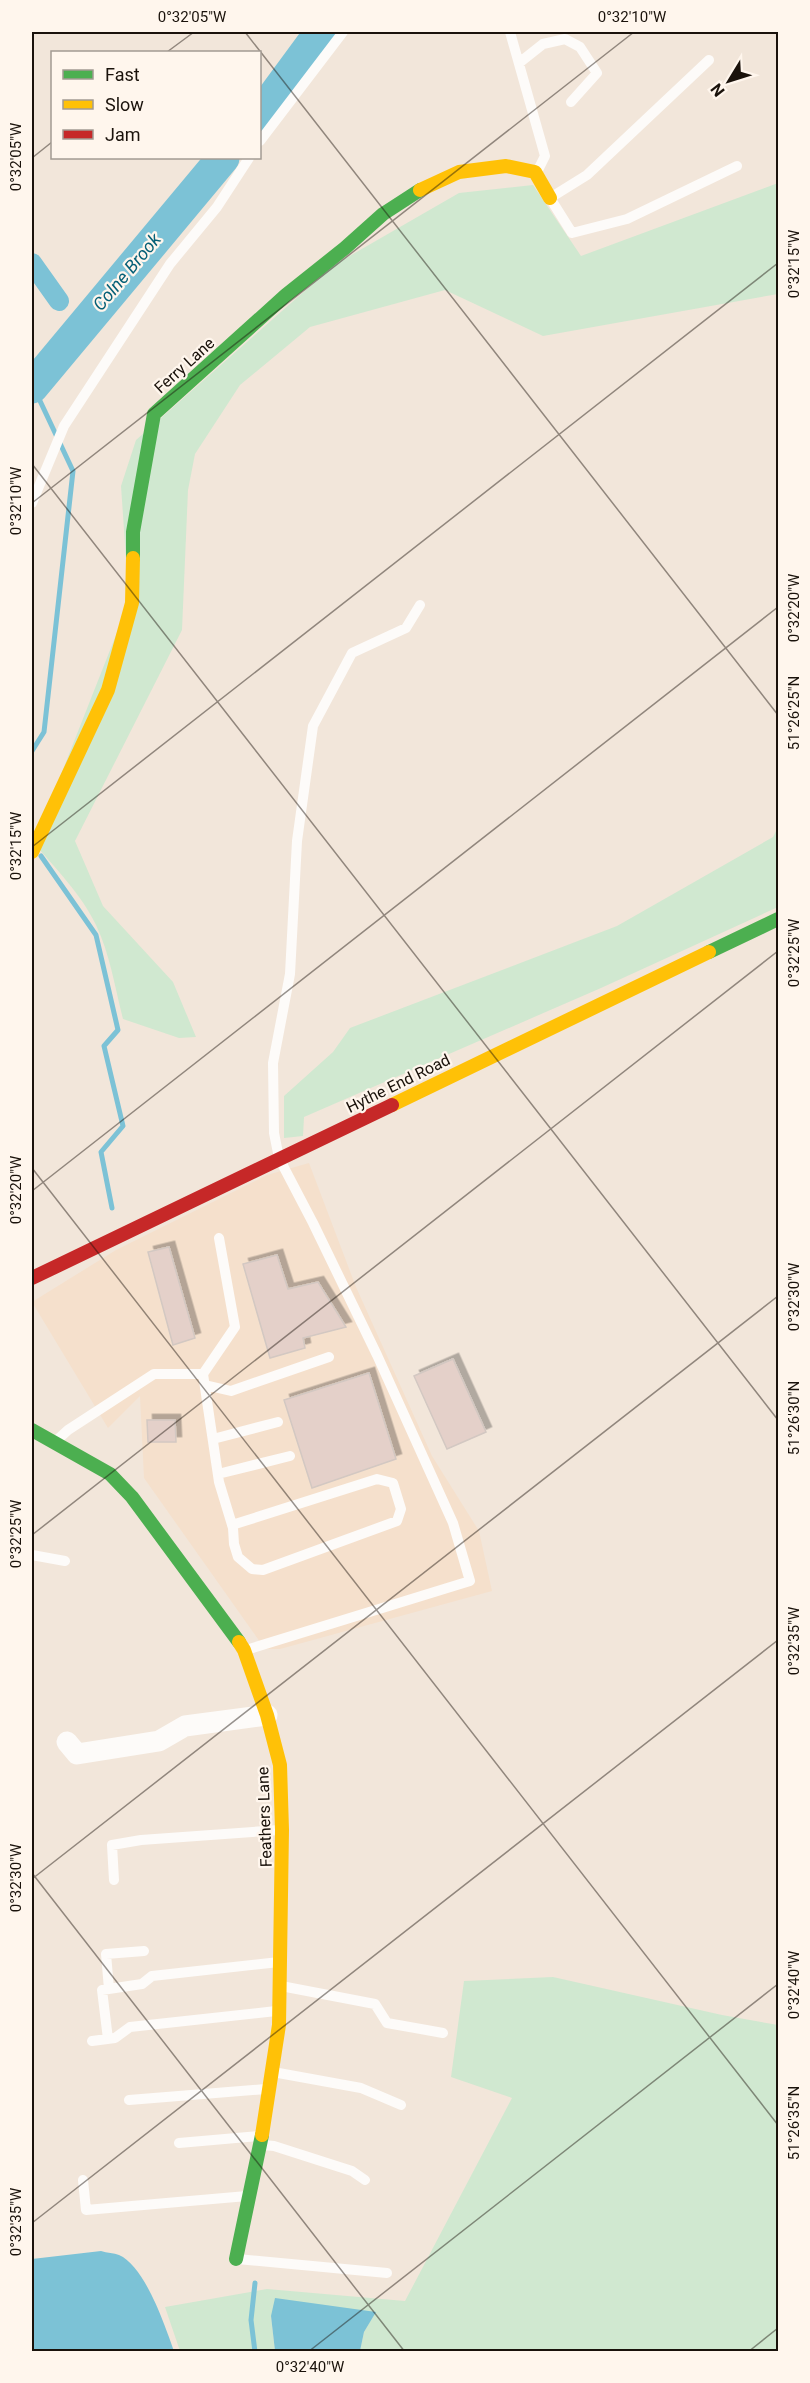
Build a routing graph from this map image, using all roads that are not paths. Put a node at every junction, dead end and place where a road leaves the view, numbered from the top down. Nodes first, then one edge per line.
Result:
1 (343, 32) edge
2 (510, 32) edge
3 (709, 60) dead end
4 (519, 63) junction
5 (571, 102) dead end
6 (261, 140) edge
7 (248, 159) edge
8 (737, 166) dead end
9 (536, 172) junction
10 (550, 198) junction
11 (32, 503) edge
12 (420, 605) dead end
13 (32, 852) edge
14 (778, 919) edge
15 (279, 1158) junction
16 (219, 1238) dead end
17 (32, 1278) edge
18 (329, 1357) dead end
19 (204, 1380) junction
20 (278, 1422) dead end
21 (32, 1430) edge
22 (213, 1439) junction
23 (54, 1443) junction
24 (290, 1456) dead end
25 (218, 1474) junction
26 (232, 1525) junction
27 (32, 1555) edge
28 (65, 1561) dead end
29 (244, 1650) junction
30 (267, 1715) junction
31 (67, 1742) dead end
32 (282, 1830) junction
33 (114, 1880) dead end
34 (144, 1951) dead end
35 (281, 1962) junction
36 (281, 1986) junction
37 (109, 1989) junction
38 (280, 2011) junction
39 (443, 2033) dead end
40 (108, 2039) junction
41 (92, 2041) dead end
42 (273, 2072) junction
43 (270, 2089) junction
44 (129, 2100) dead end
45 (401, 2105) dead end
46 (261, 2140) junction
47 (179, 2143) dead end
48 (83, 2180) dead end
49 (365, 2180) dead end
50 (249, 2196) junction
51 (236, 2259) joint
52 (387, 2273) dead end

1 - 6 lane
2 - 4 lane
3 - 10 lane
4 - 5 lane
4 - 9 lane
7 - 11 lane
8 - 10 lane
9 - 10 street
9 - 13 street, Ferry Lane
12 - 15 lane
14 - 15 street, Hythe End Road
15 - 17 street, Hythe End Road
15 - 29 lane
16 - 19 lane
18 - 19 lane
19 - 22 lane
19 - 23 lane
20 - 22 lane
21 - 23 street, Feathers Lane
22 - 25 lane
23 - 29 street, Feathers Lane
24 - 25 lane
25 - 26 lane
26 - 26 lane
27 - 28 lane
29 - 30 street, Feathers Lane
30 - 31 street
30 - 32 street, Feathers Lane
32 - 33 lane
32 - 35 street, Feathers Lane
34 - 37 lane
35 - 36 street, Feathers Lane
35 - 37 lane
36 - 38 street, Feathers Lane
36 - 39 lane
37 - 40 lane
38 - 40 lane
38 - 42 street, Feathers Lane
40 - 41 lane
42 - 43 street, Feathers Lane
42 - 45 lane
43 - 44 lane
43 - 46 street, Feathers Lane
46 - 47 lane
46 - 49 lane
46 - 50 street, Feathers Lane
48 - 50 lane
50 - 51 street, Feathers Lane
51 - 52 lane

